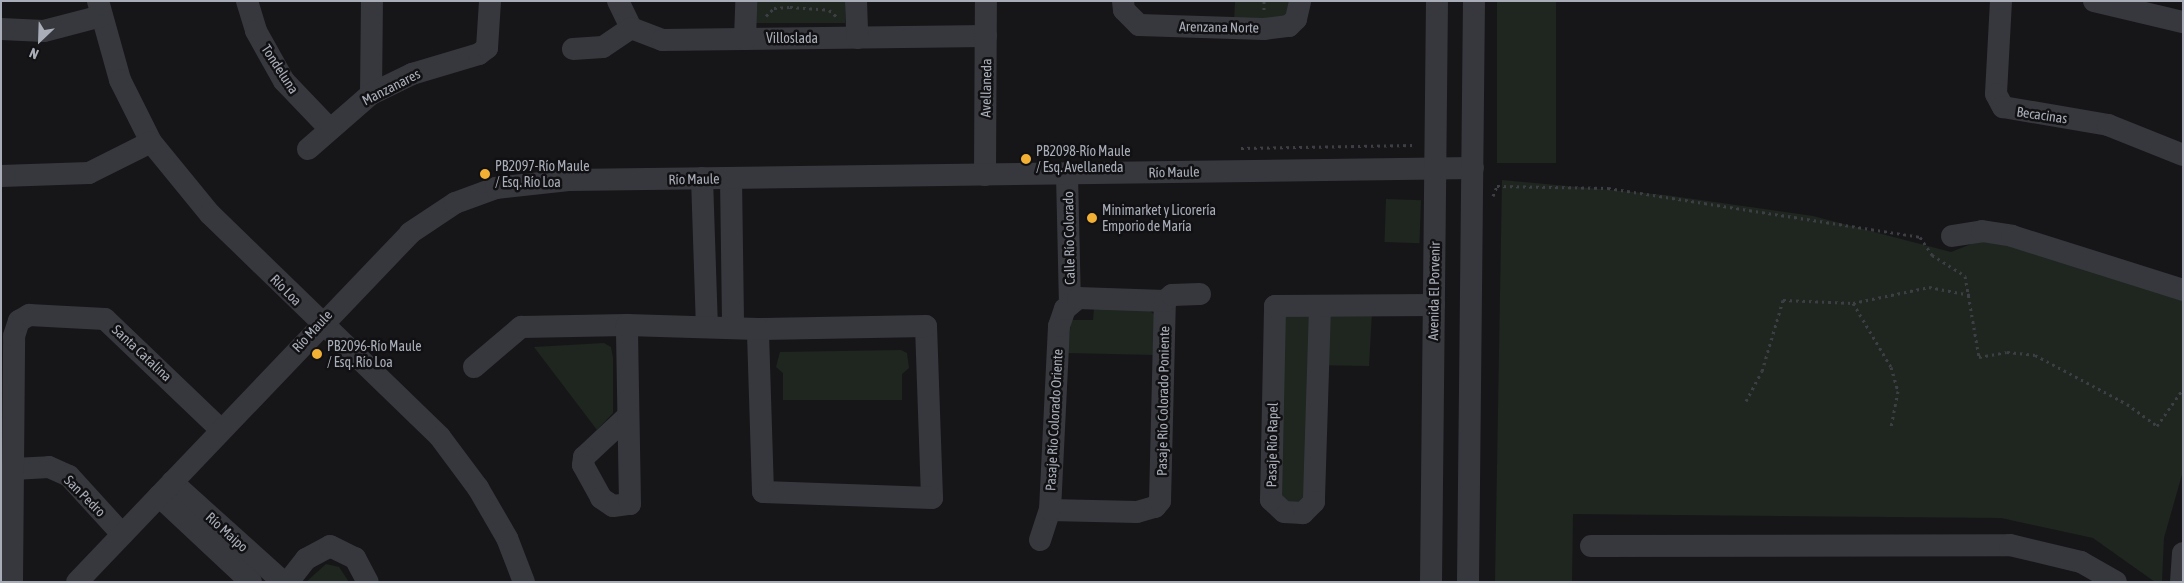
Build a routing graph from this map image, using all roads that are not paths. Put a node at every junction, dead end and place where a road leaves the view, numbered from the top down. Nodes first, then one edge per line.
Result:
1 (246, 1) edge
2 (372, 1) edge
3 (490, 1) edge
4 (618, 1) edge
5 (746, 1) edge
6 (856, 1) edge
7 (986, 1) edge
8 (1123, 1) edge
9 (1438, 1) edge
10 (1474, 1) edge
11 (2001, 1) edge
12 (2094, 1) edge
13 (100, 9) edge
14 (1298, 10) edge
15 (2183, 22) edge
16 (631, 28) junction
17 (1, 29) edge
18 (986, 36) junction
19 (856, 38) junction
20 (745, 39) junction
21 (572, 49) dead end
22 (371, 94) junction
23 (328, 127) junction
24 (151, 142) junction
25 (308, 149) dead end
26 (2183, 155) edge
27 (1473, 168) junction
28 (1435, 169) junction
29 (1067, 174) junction
30 (985, 175) junction
31 (1, 176) edge
32 (702, 178) junction
33 (731, 178) junction
34 (1952, 236) dead end
35 (2183, 290) edge
36 (1200, 294) dead end
37 (1165, 301) junction
38 (1070, 302) junction
39 (1434, 305) junction
40 (1320, 307) junction
41 (320, 323) junction
42 (627, 325) junction
43 (707, 325) junction
44 (733, 327) junction
45 (758, 329) junction
46 (474, 367) dead end
47 (628, 416) dead end
48 (220, 428) junction
49 (13, 469) junction
50 (165, 489) junction
51 (1050, 510) junction
52 (122, 534) junction
53 (1040, 540) dead end
54 (1591, 546) dead end
55 (2183, 553) edge
56 (12, 582) edge
57 (77, 582) edge
58 (251, 582) edge
59 (283, 582) edge
60 (288, 582) edge
61 (368, 582) edge
62 (524, 582) edge
63 (1431, 582) edge
64 (1468, 582) edge
65 (2116, 582) edge
66 (2181, 582) edge

1 - 23 street, Tondeluna
2 - 22 street
3 - 22 street, Manzanares
4 - 16 street
5 - 20 street
6 - 19 street
7 - 18 street, Avellaneda
8 - 14 street, Arenzana Norte
9 - 28 street, Avenida El Porvenir
10 - 27 street
11 - 26 street, Becacinas
12 - 15 street
13 - 17 street
13 - 24 street, Río Loa
16 - 20 street, Villoslada
16 - 21 street
18 - 19 street, Villoslada
18 - 30 street, Avellaneda
19 - 20 street, Villoslada
22 - 23 street, Manzanares
23 - 25 street, Manzanares
24 - 31 street
24 - 41 street, Río Loa
27 - 28 street, Río Maule
27 - 64 street
28 - 29 street, Río Maule
28 - 39 street, Avenida El Porvenir
29 - 30 street, Río Maule
29 - 38 street, Calle Río Colorado
30 - 33 street, Río Maule
32 - 33 street, Río Maule
32 - 41 street, Río Maule
32 - 43 street
33 - 44 street
34 - 35 street
36 - 37 street
37 - 38 street
37 - 51 street, Pasaje Río Colorado Poniente
38 - 51 street, Pasaje Río Colorado Oriente
39 - 40 street
39 - 63 street, Avenida El Porvenir
40 - 40 street, Pasaje Río Rapel
41 - 48 street, Río Maule
41 - 62 street, Río Loa
42 - 43 street
42 - 46 street
42 - 47 street
43 - 44 street
44 - 45 street
45 - 45 street
48 - 49 street, Santa Catalina
48 - 50 street, Río Maule
49 - 52 street, San Pedro
49 - 56 street
50 - 52 street, Río Maule
50 - 58 street, Río Maipo
50 - 59 street, Río Maipo
51 - 53 street, Pasaje Río Colorado Oriente
52 - 57 street, Río Maule
54 - 65 street
55 - 66 street
60 - 61 street

